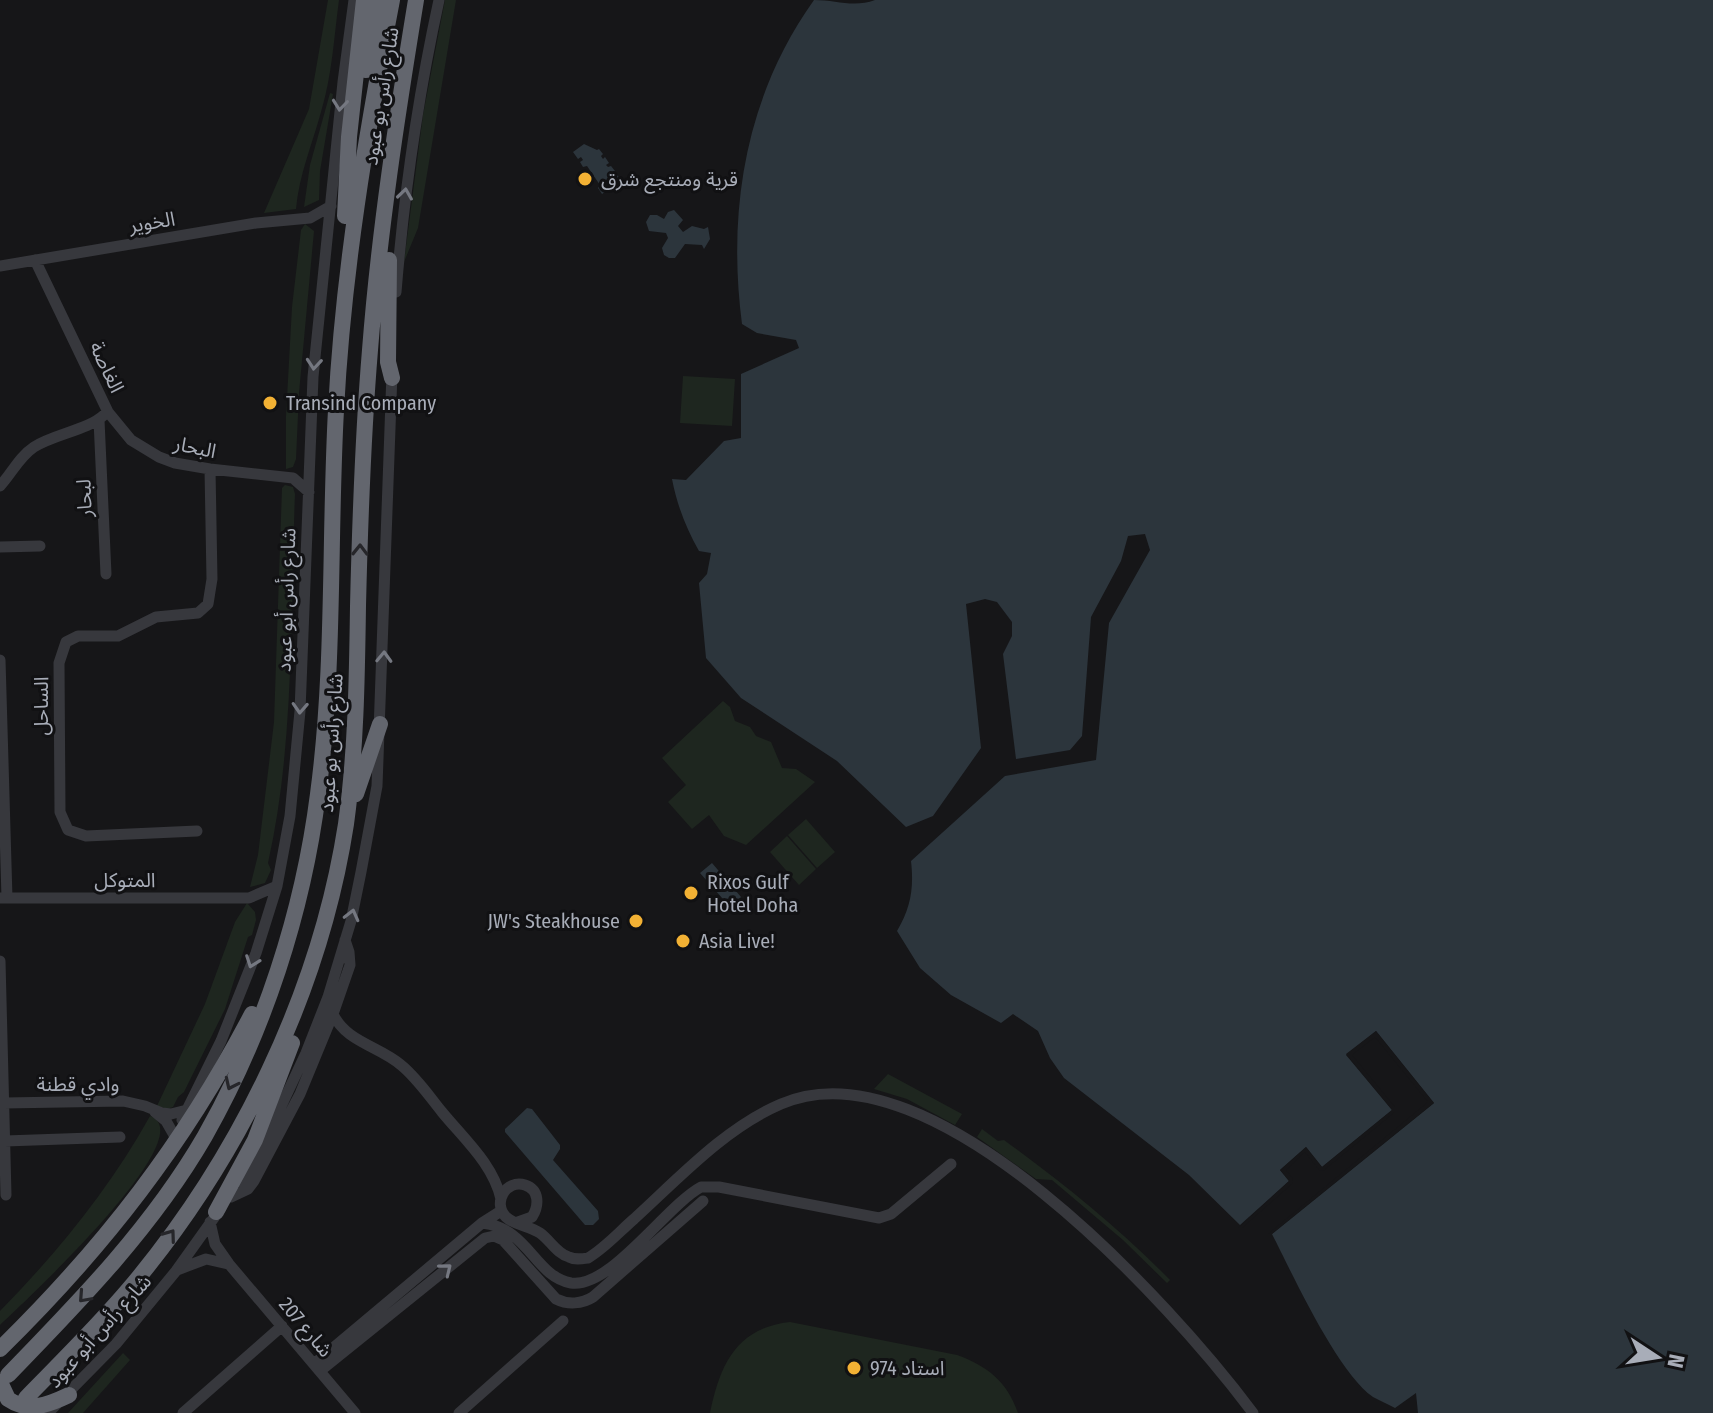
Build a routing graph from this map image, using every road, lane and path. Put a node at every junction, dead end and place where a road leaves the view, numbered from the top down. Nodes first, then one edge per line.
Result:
1 (354, 0) edge
2 (364, 0) edge
3 (377, 0) edge
4 (392, 0) edge
5 (416, 0) edge
6 (439, 0) edge
7 (391, 158) junction
8 (338, 210) junction
9 (310, 218) junction
10 (328, 231) junction
11 (35, 260) junction
12 (348, 261) junction
13 (0, 266) edge
14 (392, 378) junction
15 (103, 416) junction
16 (310, 465) junction
17 (210, 469) junction
18 (293, 478) junction
19 (0, 486) edge
20 (309, 492) junction
21 (40, 546) dead end
22 (0, 547) edge
23 (106, 574) dead end
24 (0, 660) edge
25 (380, 724) junction
26 (346, 822) junction
27 (197, 831) dead end
28 (277, 886) junction
29 (3, 898) edge
30 (249, 898) junction
31 (268, 916) junction
32 (345, 940) junction
33 (313, 959) junction
34 (281, 960) junction
35 (0, 961) edge
36 (333, 1014) junction
37 (355, 1039) junction
38 (322, 1042) junction
39 (4, 1103) junction
40 (152, 1109) junction
41 (187, 1110) junction
42 (174, 1135) junction
43 (120, 1137) dead end
44 (5, 1141) junction
45 (485, 1164) junction
46 (951, 1164) dead end
47 (153, 1175) junction
48 (518, 1184) junction
49 (6, 1195) dead end
50 (231, 1197) junction
51 (703, 1201) dead end
52 (537, 1210) junction
53 (501, 1213) junction
54 (213, 1217) junction
55 (518, 1222) junction
56 (549, 1240) junction
57 (229, 1264) junction
58 (176, 1271) junction
59 (563, 1321) dead end
60 (282, 1326) junction
61 (18, 1331) junction
62 (0, 1346) edge
63 (317, 1367) junction
64 (3, 1376) edge
65 (69, 1395) junction
66 (26, 1398) dead end
67 (48, 1413) edge
68 (56, 1413) edge
69 (183, 1413) edge
70 (355, 1413) edge
71 (459, 1413) edge
72 (1253, 1413) edge

1 -> 8 street, شارع رأس أبو عبود
2 - 8 highway
3 - 8 highway
4 - 12 highway, شارع رأس بو عبود
5 - 7 highway, شارع رأس بو عبود
14 -> 6 street, شارع رأس أبو عبود
7 - 14 highway
26 -> 7 highway, شارع رأس بو عبود
8 - 9 street, الخوير
8 - 10 street, شارع رأس أبو عبود
8 - 12 highway
9 - 10 street
9 - 11 street, الخوير
10 -> 16 street, شارع رأس أبو عبود
11 - 13 street, الخوير
11 - 15 street, الغاصة
12 - 34 highway, شارع رأس بو عبود
25 -> 14 street, شارع رأس أبو عبود
15 - 17 street, البحار
15 - 19 street, الغاصة
15 - 23 street, لبحار
16 - 18 street
16 - 20 street, شارع رأس أبو عبود
17 - 18 street, البحار
17 - 27 street, الساحل
18 - 20 street
20 -> 28 street, شارع رأس أبو عبود
21 - 22 street
24 - 29 street
25 - 26 highway
32 -> 25 street, شارع رأس أبو عبود
26 - 33 highway, شارع رأس بو عبود
28 - 30 street, المتوكل
28 - 31 street, شارع رأس أبو عبود
29 - 30 street, المتوكل
30 - 31 street
31 -> 41 street, شارع رأس أبو عبود
32 - 36 street, شارع رأس أبو عبود
32 - 50 street, شارع رأس أبو عبود
33 - 54 highway
66 -> 33 highway, شارع رأس بو عبود
34 - 47 highway
34 -> 64 highway, شارع رأس بو عبود
35 - 39 street
36 - 37 street
36 - 38 street, شارع رأس أبو عبود
37 - 38 street
37 - 45 street
38 - 50 street, شارع رأس أبو عبود
39 - 40 street, وادي قطنة
39 - 44 street
40 - 41 street, وادي قطنة
40 - 42 street
41 - 42 street, شارع رأس أبو عبود
42 - 47 street, شارع رأس أبو عبود
43 - 44 street
44 - 49 street
45 - 48 street
45 - 53 street
46 - 53 street
47 - 61 highway
48 - 52 street
48 - 53 street
50 - 54 street, شارع رأس أبو عبود
63 -> 51 street
52 - 55 street
52 - 56 street
53 - 55 street
53 - 63 street
54 - 57 street
54 - 58 street, شارع رأس أبو عبود
55 - 56 street
56 - 72 street
57 - 58 street, شارع رأس أبو عبود
57 - 60 street, شارع 207
58 - 65 street, شارع رأس أبو عبود
59 - 71 street
60 - 63 street, شارع 207
60 - 69 street
61 - 62 highway
61 - 64 highway
63 - 70 street, شارع 207
64 - 65 highway
65 - 67 street, شارع رأس أبو عبود
65 - 68 street

